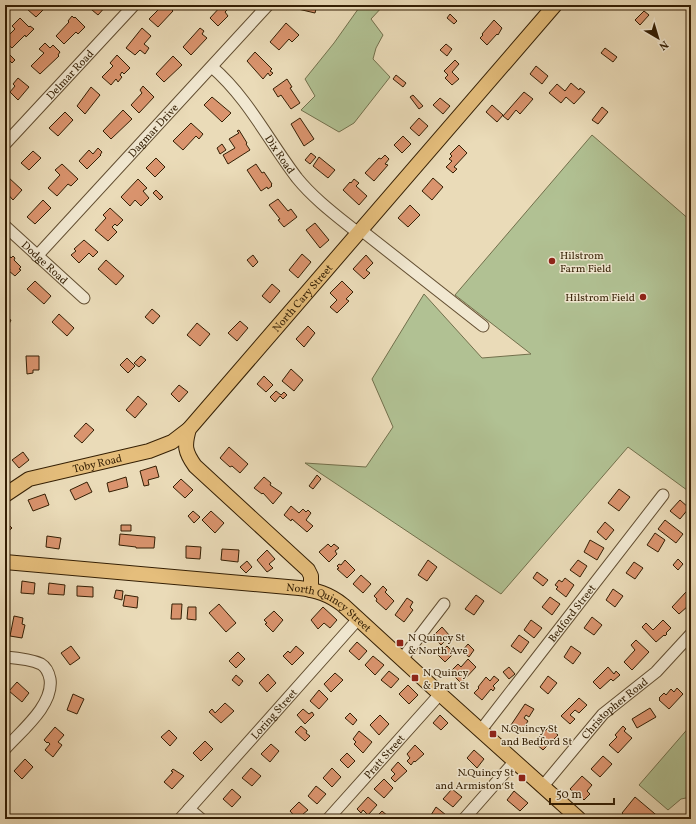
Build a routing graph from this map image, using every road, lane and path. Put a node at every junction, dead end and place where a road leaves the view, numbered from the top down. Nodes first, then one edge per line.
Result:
1 (134, 5) edge
2 (268, 5) edge
3 (554, 5) edge
4 (212, 67) junction
5 (5, 144) edge
6 (5, 226) edge
7 (359, 232) junction
8 (38, 256) junction
9 (84, 298) dead end
10 (483, 326) dead end
11 (189, 429) junction
12 (5, 495) edge
13 (662, 495) dead end
14 (5, 562) edge
15 (311, 590) junction
16 (444, 604) dead end
17 (358, 618) junction
18 (691, 634) edge
19 (5, 657) edge
20 (402, 659) junction
21 (440, 694) junction
22 (481, 730) junction
23 (5, 749) edge
24 (515, 761) junction
25 (543, 786) junction
26 (190, 809) junction
27 (180, 819) edge
28 (201, 819) edge
29 (328, 819) edge
30 (464, 819) edge
31 (579, 819) edge

1 - 5 street, Delmar Road
2 - 4 street, Dagmar Drive
3 - 7 main road, North Cary Street
4 - 7 street, Dix Road
4 - 8 street, Dagmar Drive
6 - 8 street, Dodge Road
7 - 10 street, Dix Road
7 - 11 main road, North Cary Street
8 - 9 street, Dodge Road
11 - 12 main road, Toby Road
11 - 15 main road
13 - 22 street, Bedford Street
14 - 15 main road, North Quincy Street
15 - 17 main road, North Quincy Street
16 - 20 street
17 - 20 main road, North Quincy Street
17 - 26 street, Loring Street
18 - 25 street, Christopher Road
19 - 23 street
20 - 21 main road, North Quincy Street
21 - 22 main road, North Quincy Street
21 - 29 street, Pratt Street
22 - 24 main road, North Quincy Street
24 - 25 main road, North Quincy Street
24 - 30 street
25 - 31 main road, North Quincy Street
26 - 27 street, Loring Street
26 - 28 street

